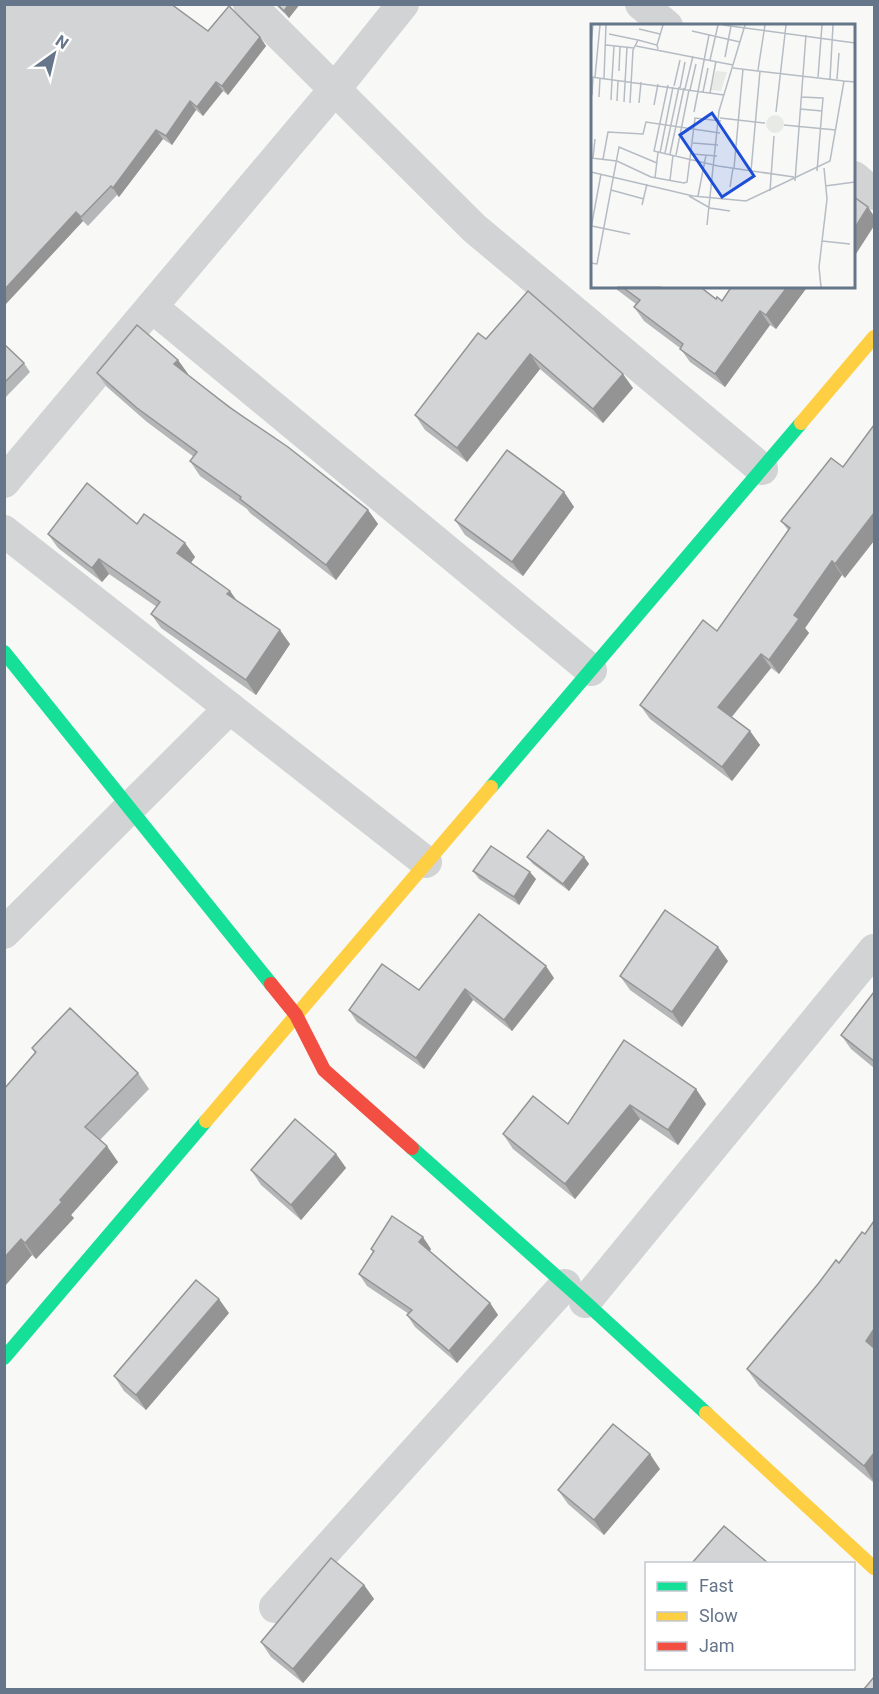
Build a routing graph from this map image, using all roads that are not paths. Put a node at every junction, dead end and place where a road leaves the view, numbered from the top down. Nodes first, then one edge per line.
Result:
1 (249, 4) edge
2 (403, 4) edge
3 (641, 4) edge
4 (665, 24) edge
5 (334, 90) junction
6 (855, 178) edge
7 (874, 194) edge
8 (152, 307) junction
9 (874, 337) edge
10 (762, 469) junction
11 (4, 482) edge
12 (4, 531) edge
13 (4, 652) edge
14 (591, 670) junction
15 (230, 708) junction
16 (129, 808) junction
17 (426, 862) junction
18 (4, 933) edge
19 (874, 950) edge
20 (296, 1016) junction
21 (575, 1293) junction
22 (4, 1358) edge
23 (874, 1568) edge
24 (275, 1607) dead end

1 - 5 street
2 - 5 street
3 - 4 street
5 - 8 street
5 - 10 street
6 - 7 street
8 - 11 street
8 - 14 street
9 - 10 street
10 - 14 street
12 - 15 street
13 - 16 street
14 - 17 street
15 - 16 street
15 - 17 street
16 - 18 street
16 - 20 street
17 - 20 street
19 - 21 street
20 - 21 street
20 - 22 street
21 - 23 street
21 - 24 street

